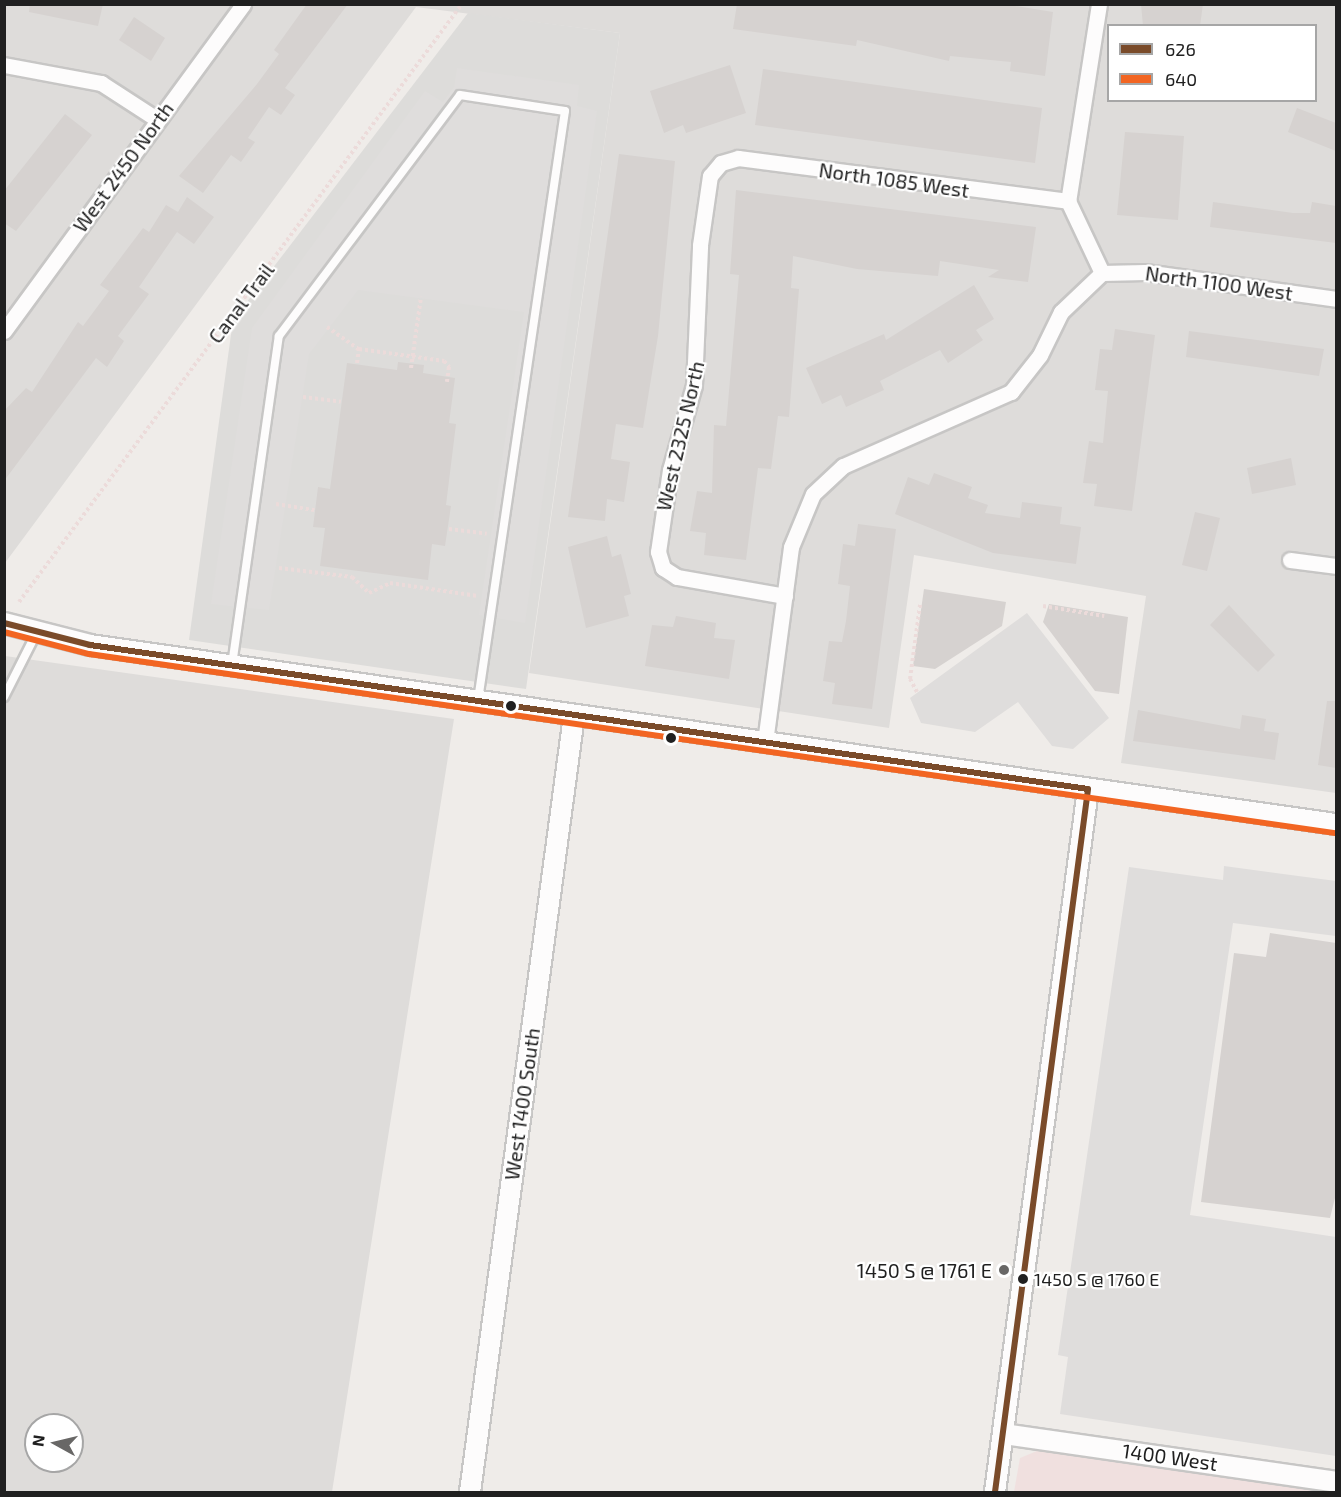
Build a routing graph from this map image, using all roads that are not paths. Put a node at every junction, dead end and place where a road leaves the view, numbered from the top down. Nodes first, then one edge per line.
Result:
1 (243, 4) edge
2 (1099, 4) edge
3 (4, 65) edge
4 (158, 120) junction
5 (721, 163) joint
6 (1068, 201) junction
7 (1102, 273) junction
8 (1336, 299) edge
9 (4, 331) edge
10 (1290, 560) dead end
11 (1336, 566) edge
12 (785, 596) junction
13 (4, 623) edge
14 (36, 634) junction
15 (232, 666) junction
16 (4, 697) edge
17 (478, 702) junction
18 (574, 716) junction
19 (765, 742) junction
20 (1088, 789) junction
21 (1336, 824) edge
22 (1004, 1434) junction
23 (1336, 1482) edge
24 (470, 1492) edge
25 (994, 1492) edge

1 - 4 street, West 2450 North
2 - 6 street
3 - 4 street
4 - 9 street, West 2450 North
5 - 6 street, North 1085 West
5 - 12 street, West 2325 North
6 - 7 street
7 - 8 street, North 1100 West
7 - 12 street
10 - 11 street
12 - 19 street
13 - 14 street
14 - 15 street
14 - 16 lane
15 - 17 street
15 - 17 lane
17 - 18 street
18 - 19 street
18 - 24 street, West 1400 South
19 - 20 street
20 - 21 street
20 - 22 street
22 - 23 street, 1400 West
22 - 25 street

